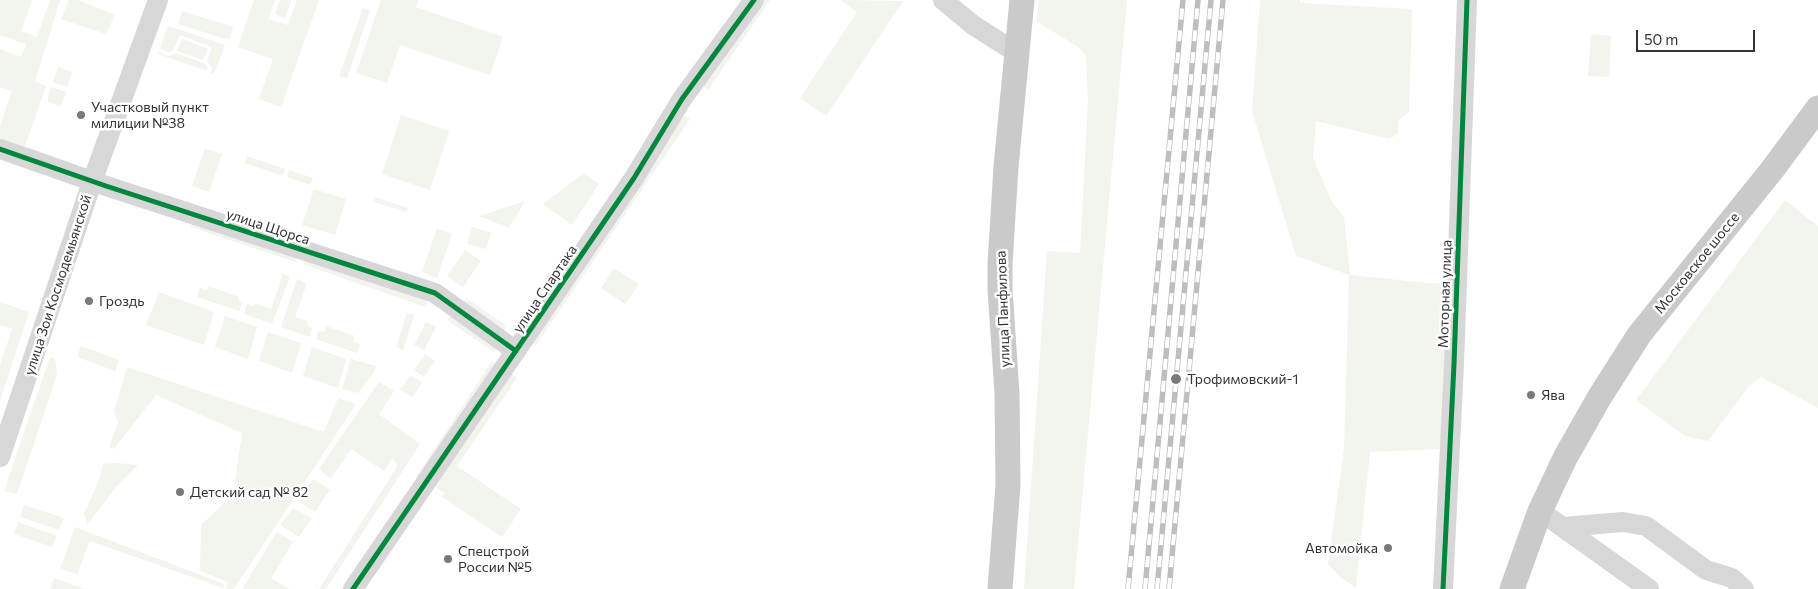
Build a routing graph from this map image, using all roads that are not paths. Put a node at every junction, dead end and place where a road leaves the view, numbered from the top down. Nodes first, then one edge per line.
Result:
1 (158, 0) edge
2 (754, 0) edge
3 (943, 0) edge
4 (1022, 0) edge
5 (1468, 0) edge
6 (1016, 53) junction
7 (1818, 108) edge
8 (0, 149) edge
9 (92, 182) junction
10 (516, 351) junction
11 (0, 457) edge
12 (1540, 511) junction
13 (1563, 527) junction
14 (353, 589) edge
15 (1000, 589) edge
16 (1443, 589) edge
17 (1512, 589) edge
18 (1649, 589) edge
19 (1744, 589) edge

1 - 9 street, улица Зои Космодемьянской
2 - 10 street, улица Спартака
3 - 6 street
4 - 6 main road, улица Панфилова
5 - 16 street, Моторная улица
6 - 15 main road, улица Панфилова
7 - 12 main road, Московское шоссе
8 - 9 street, улица Щорса
9 - 10 street, улица Щорса
9 - 11 street, улица Зои Космодемьянской
10 - 14 street, улица Спартака
12 - 13 street
12 - 17 main road, Московское шоссе
13 - 18 street
13 - 19 street

